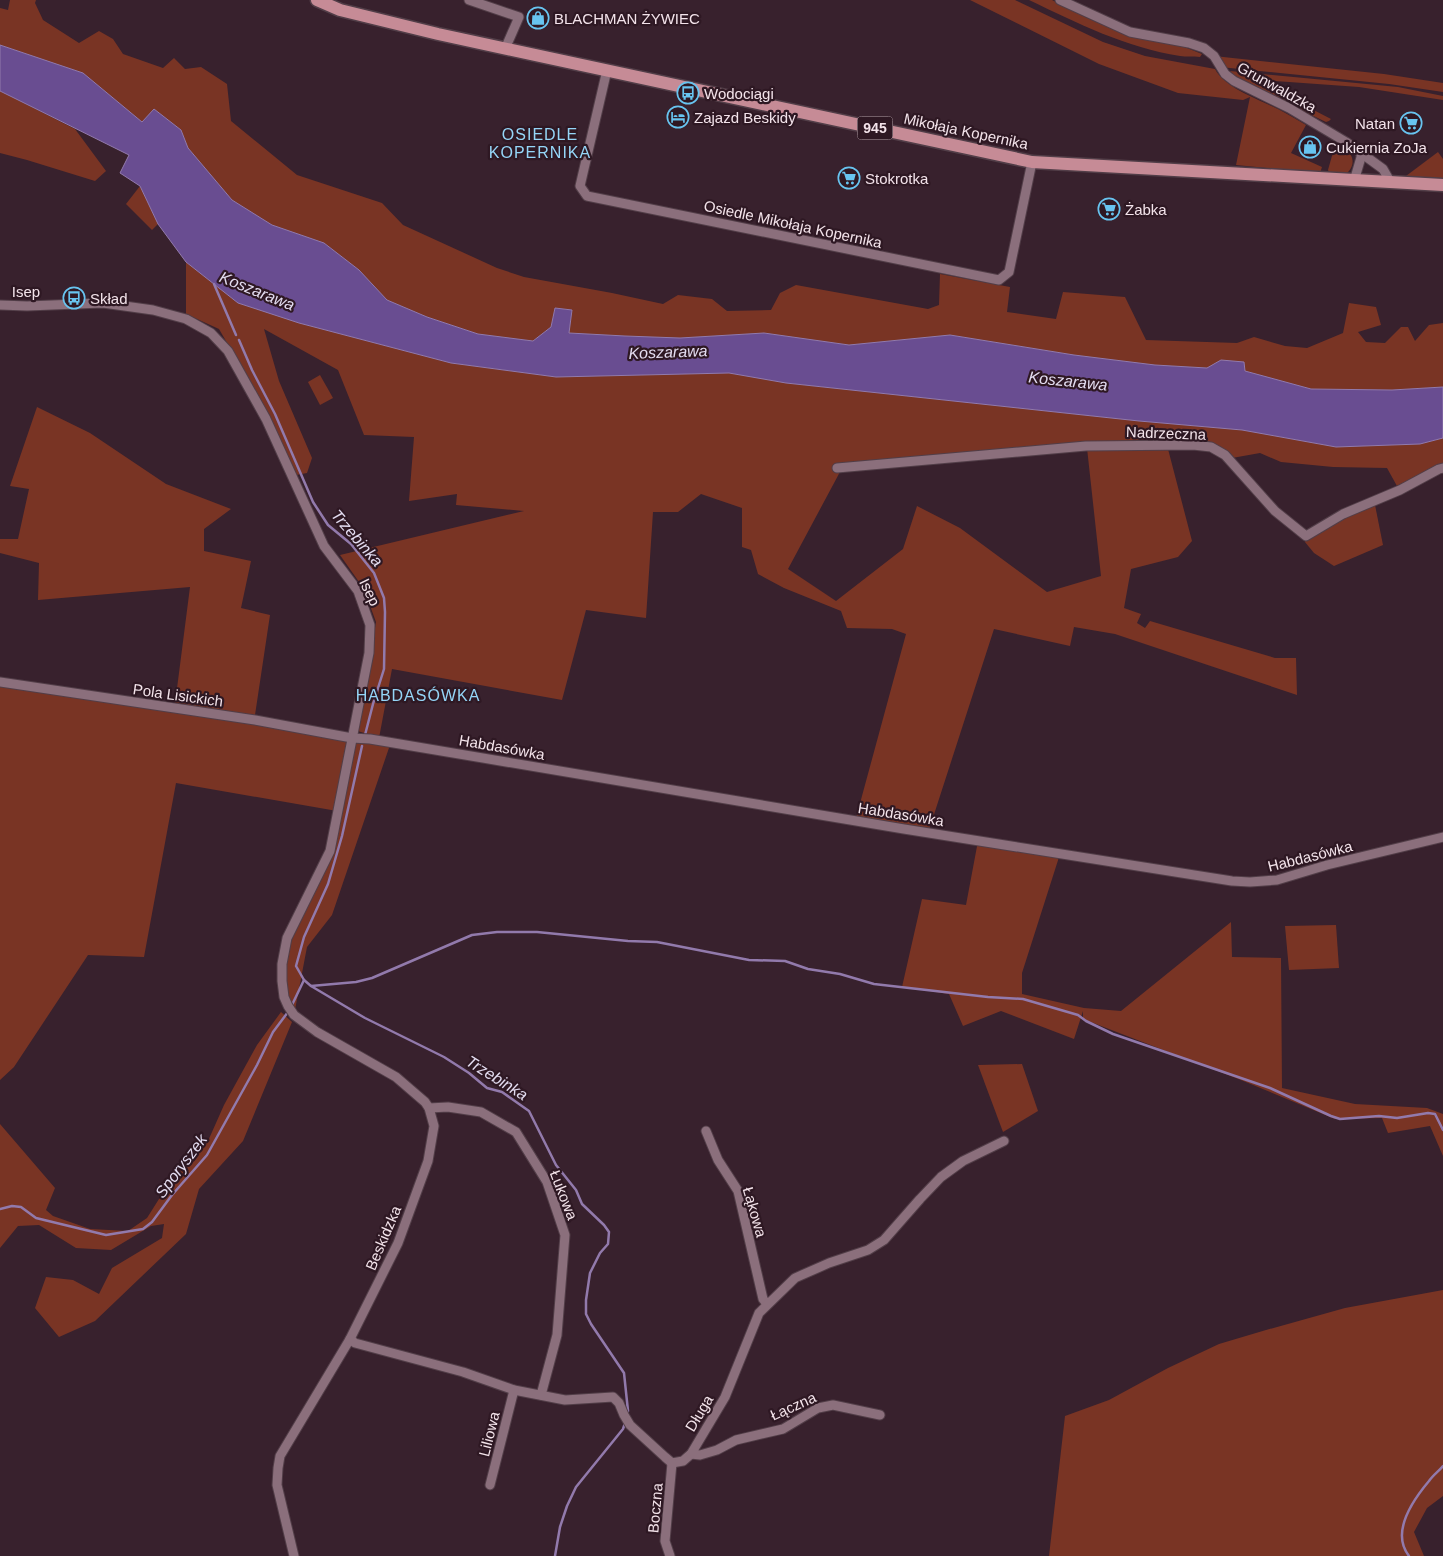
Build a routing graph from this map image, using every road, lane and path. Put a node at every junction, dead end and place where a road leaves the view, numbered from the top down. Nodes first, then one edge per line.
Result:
1 (317, 0) edge
2 (469, 0) edge
3 (1060, 0) edge
4 (505, 49) junction
5 (606, 70) junction
6 (1362, 154) junction
7 (1032, 162) junction
8 (1354, 181) junction
9 (1390, 183) junction
10 (1443, 185) edge
11 (0, 305) edge
12 (837, 468) dead end
13 (1443, 468) edge
14 (0, 682) edge
15 (352, 738) junction
16 (1443, 837) edge
17 (430, 1108) junction
18 (706, 1131) dead end
19 (1004, 1141) dead end
20 (767, 1304) junction
21 (350, 1339) junction
22 (514, 1390) junction
23 (540, 1395) junction
24 (880, 1415) dead end
25 (691, 1454) junction
26 (672, 1462) junction
27 (490, 1485) dead end
28 (294, 1556) edge
29 (670, 1556) edge

1 - 4 main road, Mikołaja Kopernika / 945
2 - 4 street
3 - 6 street, Grunwaldzka
4 - 5 main road, Mikołaja Kopernika / 945
5 - 7 main road, Mikołaja Kopernika / 945
5 - 7 street, Osiedle Mikołaja Kopernika
6 - 8 street
6 - 9 street, Grunwaldzka
7 - 8 main road, Mikołaja Kopernika / 945
8 - 9 main road, Mikołaja Kopernika / 945
9 - 10 main road, Mikołaja Kopernika / 945
11 - 15 street, Isep
12 - 13 street, Nadrzeczna
14 - 15 street, Pola Lisickich
15 - 16 street, Habdasówka
15 - 17 street, Isep
17 - 21 street, Beskidzka
17 - 23 street, Łukowa
18 - 20 street, Łąkowa
19 - 20 street, Długa
20 - 25 street, Długa
21 - 22 street
21 - 28 street, Beskidzka
22 - 23 street
22 - 27 street, Liliowa
23 - 26 street
24 - 25 street, Łączna
25 - 26 street, Długa
26 - 29 street, Boczna

